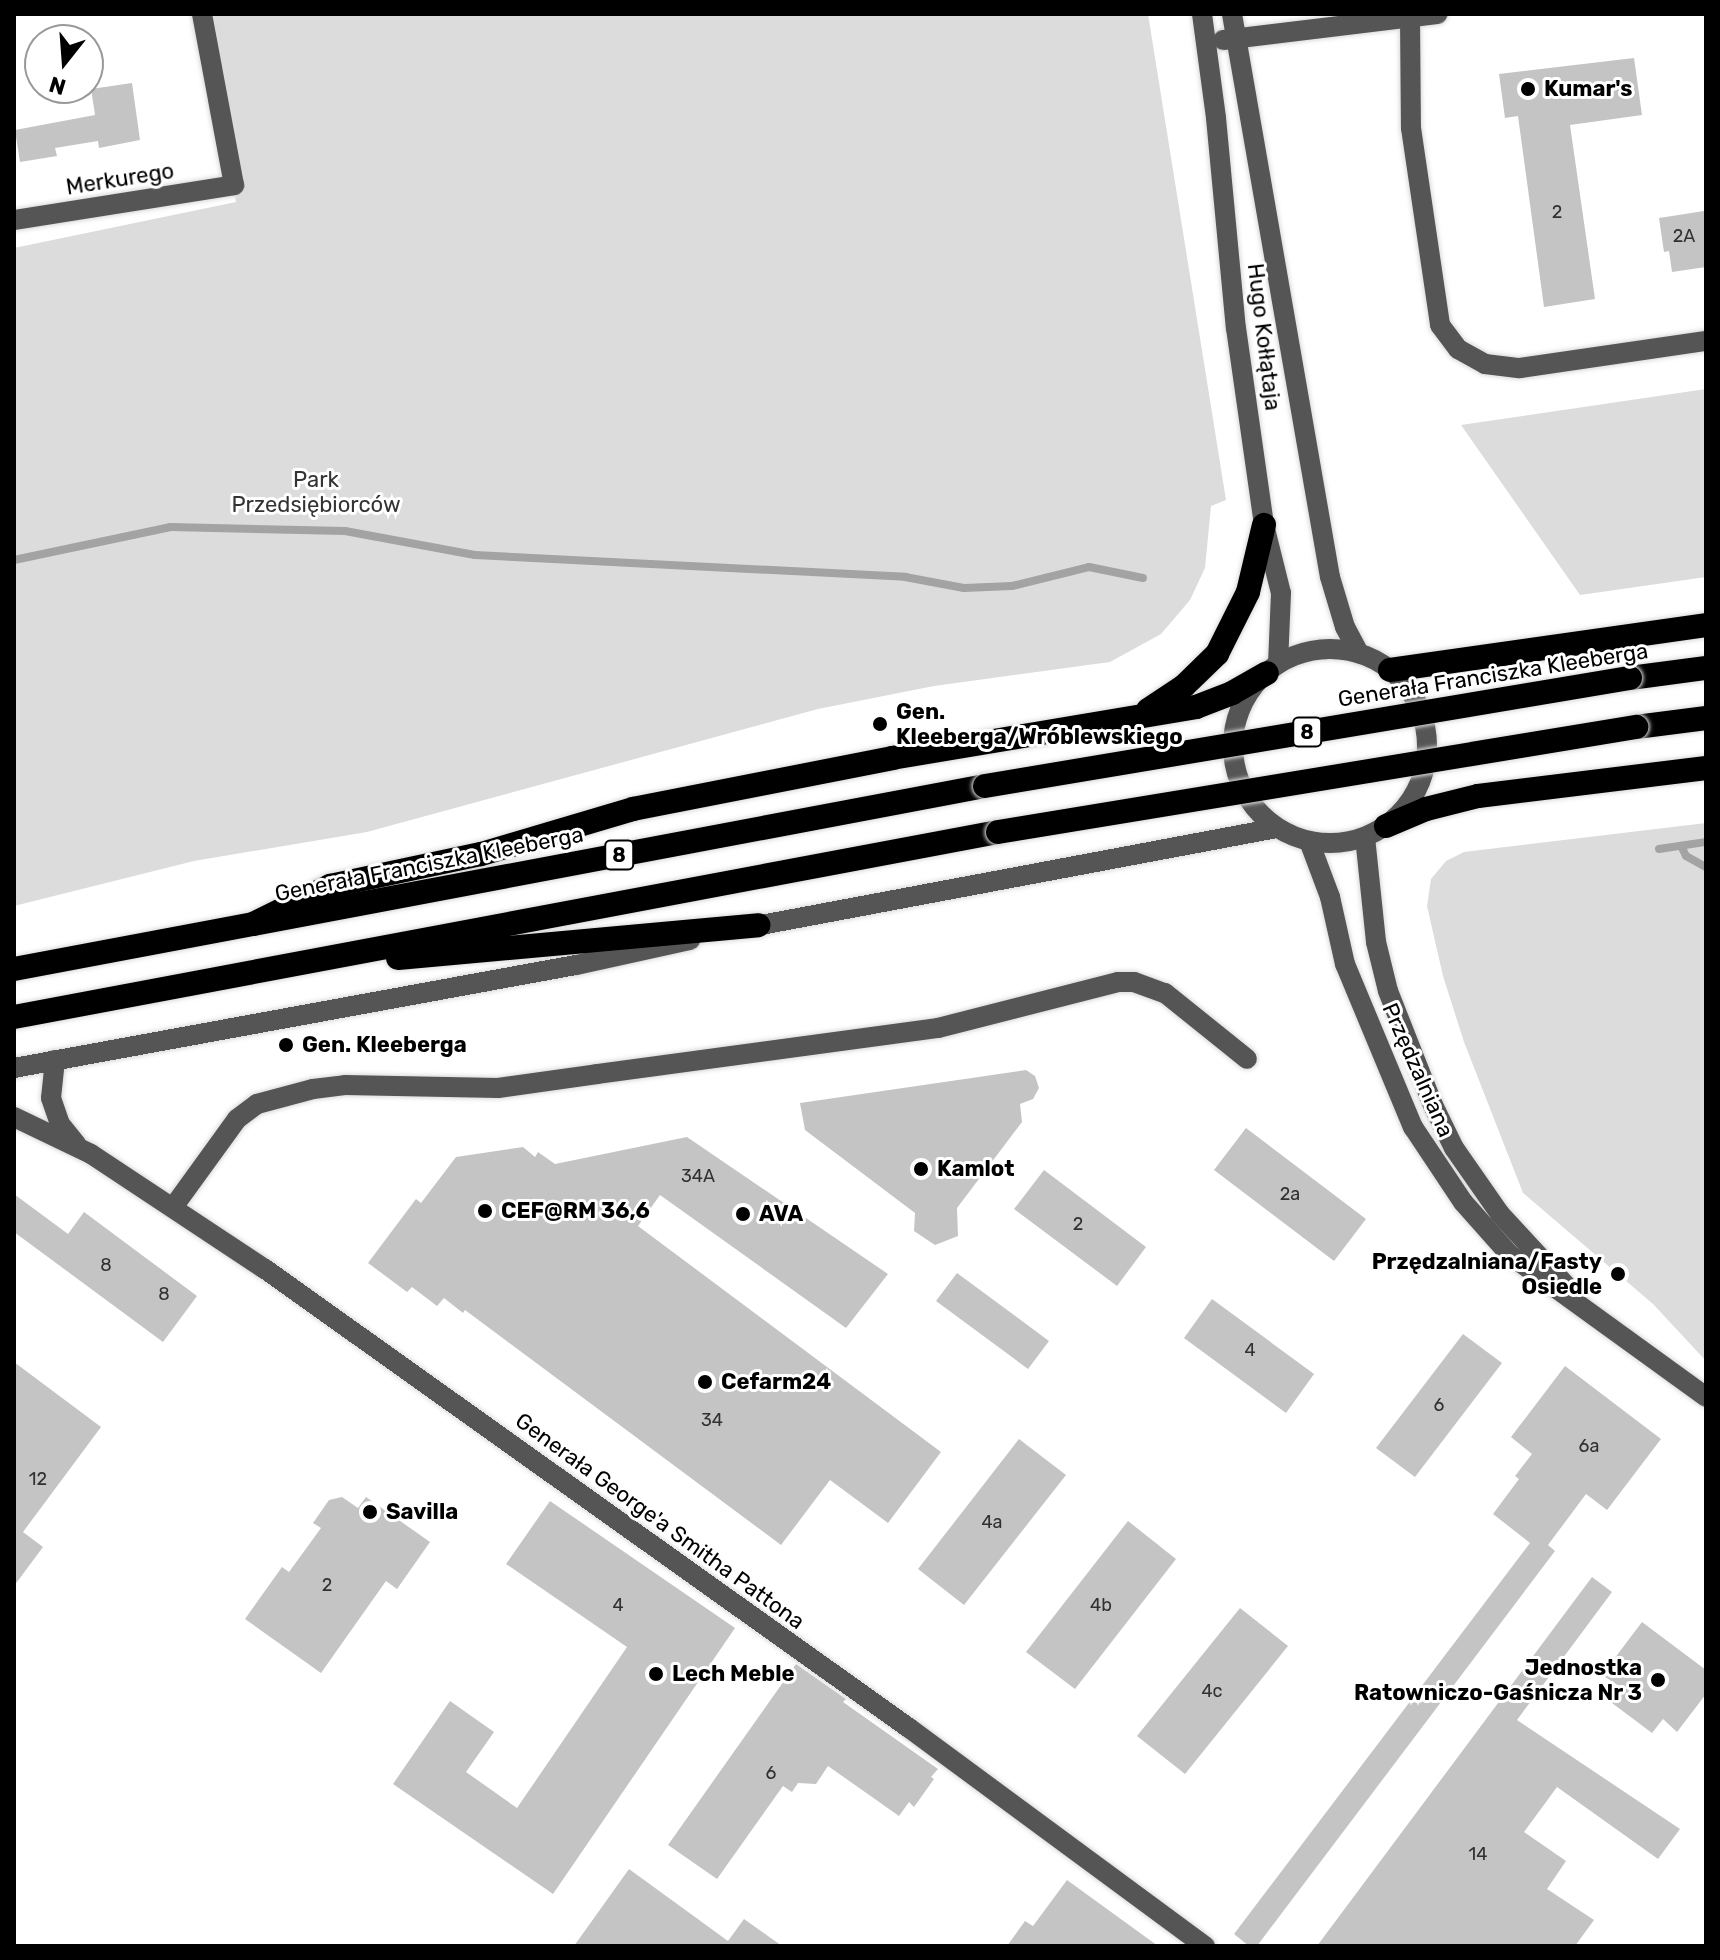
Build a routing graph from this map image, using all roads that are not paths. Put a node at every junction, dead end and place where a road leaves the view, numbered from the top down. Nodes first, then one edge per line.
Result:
1 (202, 14) edge
2 (1202, 14) edge
3 (1232, 14) edge
4 (1437, 14) edge
5 (1410, 18) junction
6 (1235, 38) junction
7 (1207, 42) junction
8 (14, 220) edge
9 (1706, 341) edge
10 (1264, 525) junction
11 (1706, 625) edge
12 (1359, 653) junction
13 (1706, 668) edge
14 (1273, 669) junction
15 (1390, 670) junction
16 (1139, 715) junction
17 (1706, 718) edge
18 (1706, 768) edge
19 (1277, 828) junction
20 (1376, 832) junction
21 (1309, 841) junction
22 (253, 924) junction
23 (758, 925) junction
24 (280, 967) junction
25 (14, 969) edge
26 (14, 1017) edge
27 (1247, 1059) dead end
28 (55, 1060) junction
29 (14, 1068) edge
30 (14, 1117) edge
31 (79, 1147) junction
32 (174, 1206) junction
33 (1586, 1308) junction
34 (1706, 1397) edge
35 (1205, 1946) edge

1 - 8 street, Merkurego
2 - 7 street, Hugo Kołłątaja
3 - 6 street, Hugo Kołłątaja
4 - 5 street
5 - 6 street
5 - 9 street
6 - 7 street
6 - 12 street, Hugo Kołłątaja
7 - 10 street, Hugo Kołłątaja
10 - 14 street, Hugo Kołłątaja
10 - 16 highway
11 - 15 highway
12 - 14 street
12 - 15 street
13 - 22 highway, Generała Franciszka Kleeberga / 8, bridge
14 - 16 highway
14 - 19 street
15 - 20 street
16 - 22 highway
17 - 24 highway, 8, bridge
18 - 20 highway
19 - 21 street
19 - 23 street
20 - 21 street
20 - 33 street, Przędzalniana
21 - 33 street, Przędzalniana
22 - 25 highway, Generała Franciszka Kleeberga / 8
23 - 24 highway
23 - 28 street
24 - 26 highway, 8
27 - 32 street
28 - 29 street
28 - 31 street, Generała George'a Smitha Pattona
30 - 31 street, Generała George'a Smitha Pattona
31 - 32 street, Generała George'a Smitha Pattona
32 - 35 street, Generała George'a Smitha Pattona
33 - 34 street, Przędzalniana

